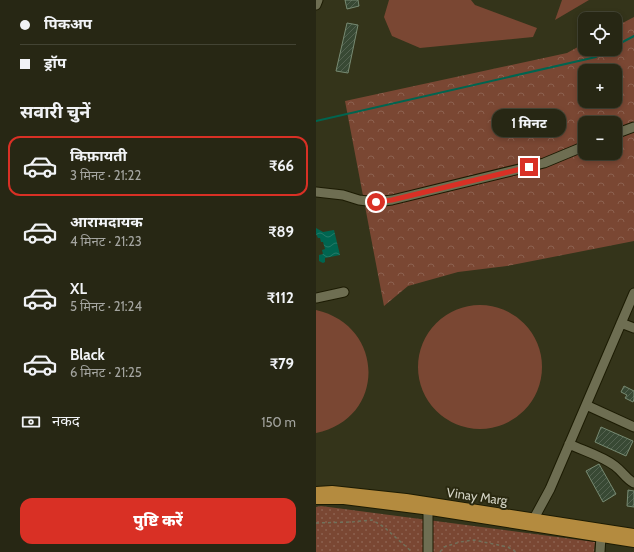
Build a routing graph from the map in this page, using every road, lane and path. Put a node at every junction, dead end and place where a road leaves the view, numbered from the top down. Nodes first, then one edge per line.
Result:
1 (318, 0) edge
2 (316, 5) edge
3 (634, 127) edge
4 (622, 131) edge
5 (578, 149) edge
6 (316, 192) edge
7 (344, 292) dead end
8 (634, 293) edge
9 (316, 298) edge
10 (621, 323) junction
11 (634, 328) edge
12 (586, 405) junction
13 (634, 427) edge
14 (569, 444) junction
15 (634, 484) edge
16 (316, 492) edge
17 (316, 499) edge
18 (428, 510) junction
19 (532, 522) junction
20 (316, 523) edge
21 (634, 534) edge
22 (601, 536) junction
23 (634, 542) edge
24 (412, 552) edge
25 (428, 552) edge
26 (440, 552) edge
27 (516, 552) edge
28 (600, 552) edge

1 - 2 street
3 - 4 street
5 - 6 street
7 - 9 street
8 - 10 street
10 - 11 street
10 - 12 street
12 - 13 street
12 - 14 street
14 - 15 street
14 - 19 street
16 - 19 main road, Vinay Marg
17 - 18 main road, Vinay Marg
18 - 19 main road, Vinay Marg
18 - 25 street
19 - 21 main road, Vinay Marg
19 - 22 main road, Vinay Marg
20 - 24 path
22 - 23 main road, Vinay Marg
22 - 28 street
26 - 27 path

